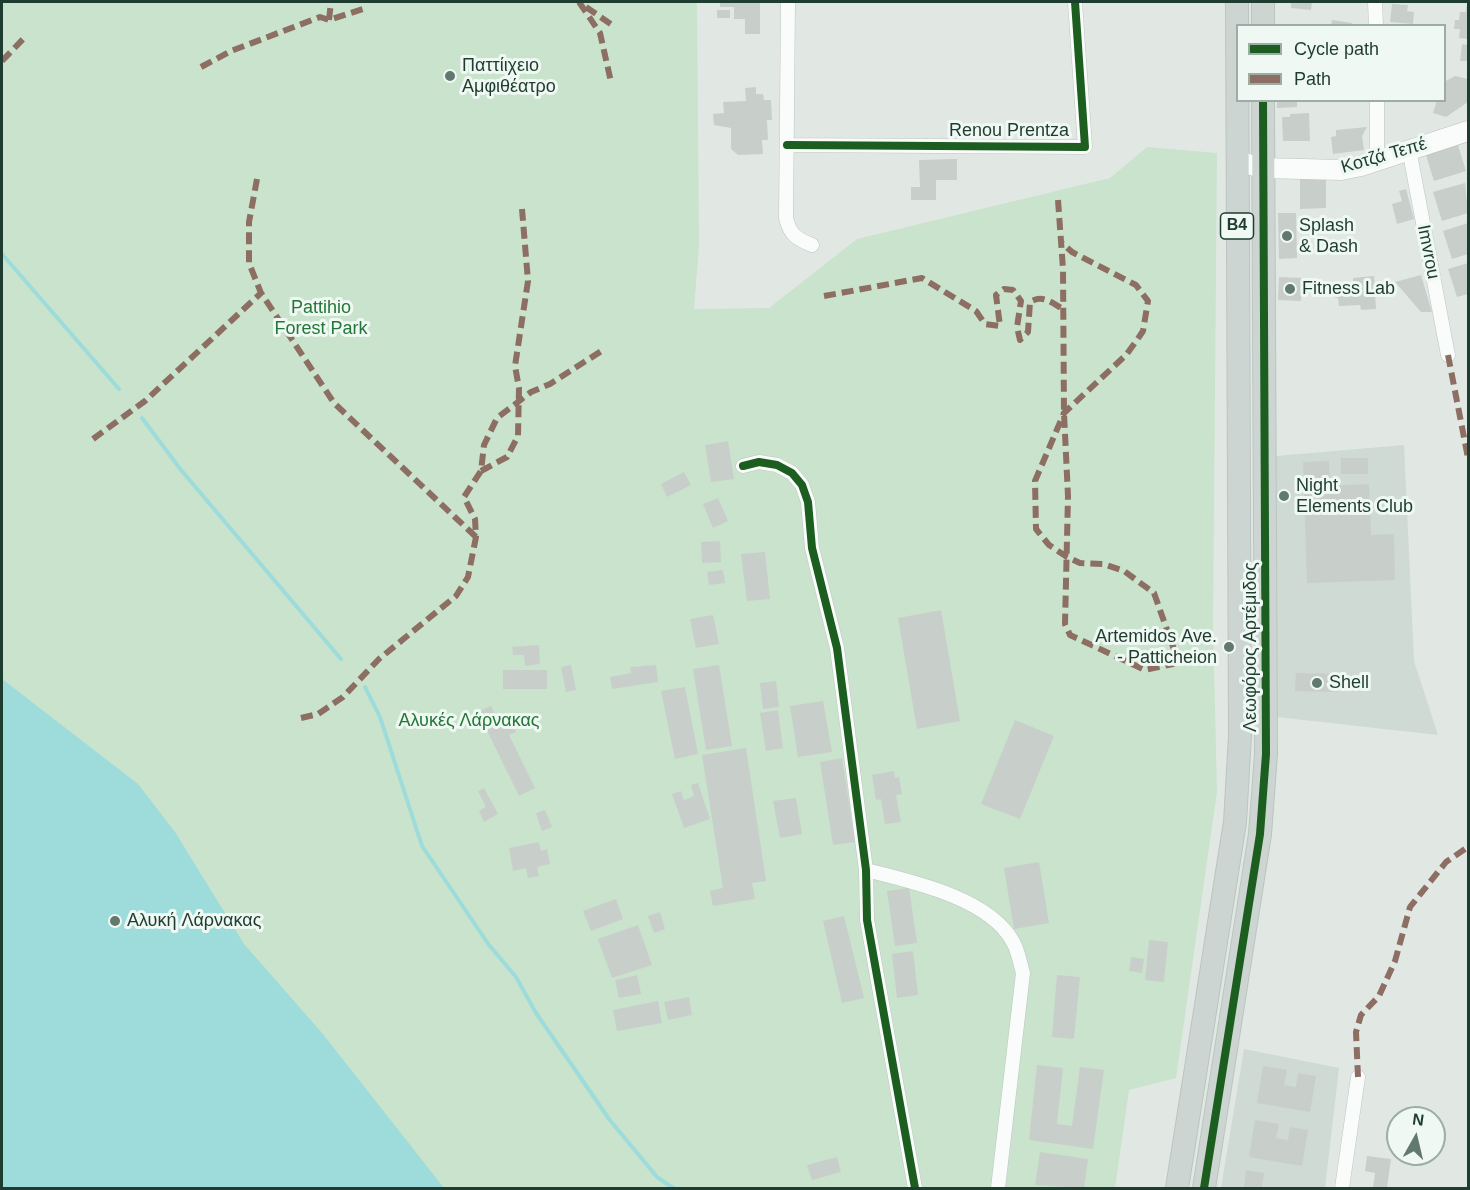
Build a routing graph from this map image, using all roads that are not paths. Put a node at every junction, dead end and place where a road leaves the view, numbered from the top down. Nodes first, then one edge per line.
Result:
1 (788, 2) edge
2 (1076, 2) edge
3 (1237, 2) edge
4 (1263, 2) edge
5 (1375, 2) edge
6 (1237, 24) edge
7 (1263, 24) edge
8 (1376, 24) edge
9 (1237, 102) edge
10 (1263, 102) edge
11 (1377, 102) edge
12 (1468, 131) edge
13 (787, 145) junction
14 (1409, 149) junction
15 (1377, 160) junction
16 (1237, 161) junction
17 (1263, 168) junction
18 (812, 245) dead end
19 (1448, 355) dead end
20 (743, 466) dead end
21 (866, 870) junction
22 (1358, 1077) dead end
23 (1192, 1103) junction
24 (1216, 1107) junction
25 (915, 1188) edge
26 (998, 1188) edge
27 (1177, 1188) edge
28 (1204, 1188) edge
29 (1342, 1188) edge

1 - 13 street
2 - 13 street, Renou Prentza
3 - 6 main road, Λεωφόρος Αρτέμιδος / B4
4 - 7 main road
5 - 8 street
9 - 16 main road, Λεωφόρος Αρτέμιδος / B4
10 - 17 main road, Λεωφόρος Αρτέμιδος / B4
11 - 15 street
12 - 14 street, Κοτζά Τεπέ
13 - 18 street
14 - 15 street, Κοτζά Τεπέ
14 - 19 street, Imvrou
15 - 17 street, Κοτζά Τεπέ
16 - 17 street, Κοτζά Τεπέ
16 - 23 main road, Λεωφόρος Αρτέμιδος / B4
17 - 24 main road, Λεωφόρος Αρτέμιδος / B4
20 - 21 street
21 - 25 street
21 - 26 street
22 - 29 street
23 - 24 main road
23 - 27 main road, Λεωφόρος Αρτέμιδος / B4
24 - 28 main road, Λεωφόρος Αρτέμιδος / B4

